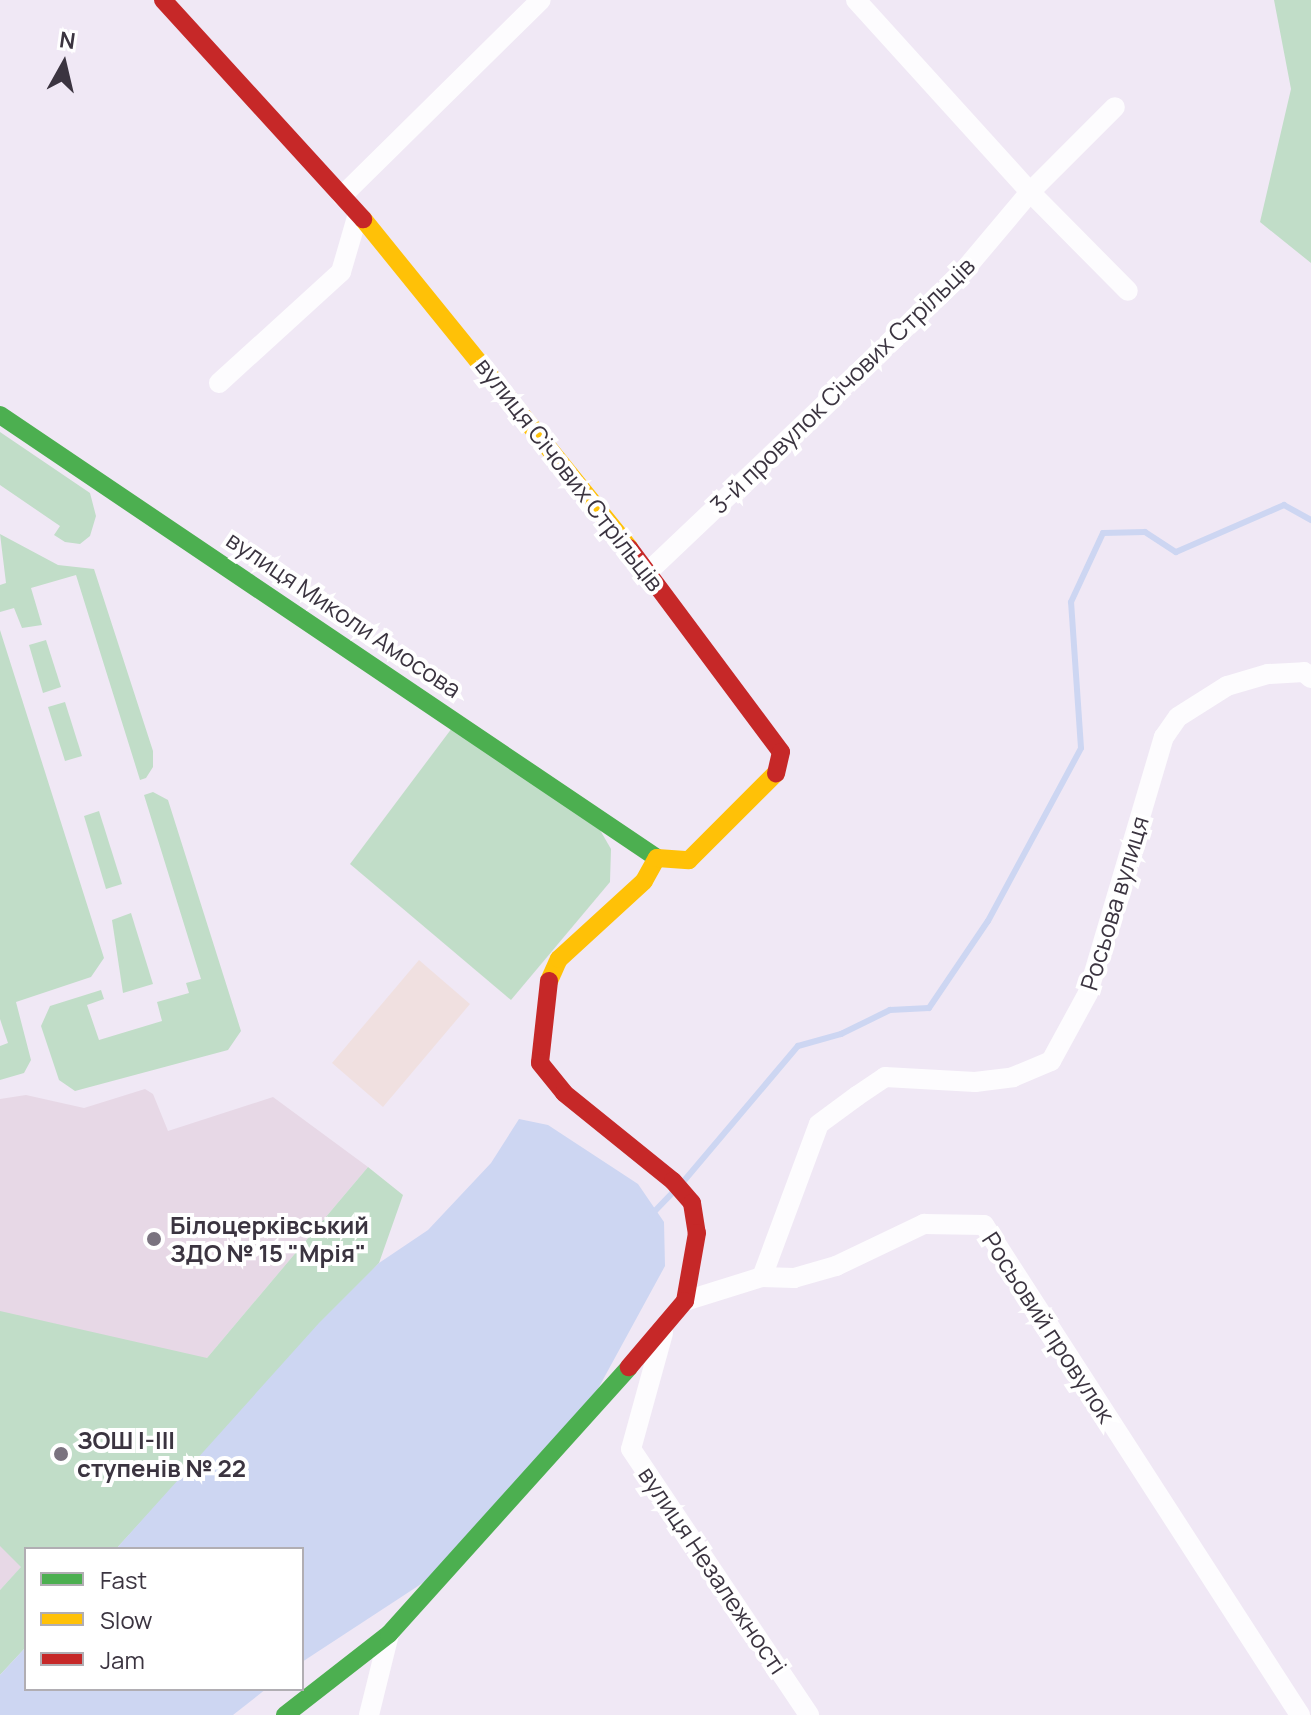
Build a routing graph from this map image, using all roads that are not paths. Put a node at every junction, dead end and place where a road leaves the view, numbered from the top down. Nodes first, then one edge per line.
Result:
1 (163, 0) edge
2 (541, 0) edge
3 (856, 0) edge
4 (1115, 107) dead end
5 (1030, 192) junction
6 (342, 196) junction
7 (358, 214) junction
8 (1128, 291) dead end
9 (219, 383) dead end
10 (0, 415) edge
11 (648, 572) junction
12 (1311, 678) edge
13 (657, 858) junction
14 (762, 1277) junction
15 (685, 1301) junction
16 (664, 1329) junction
17 (389, 1634) junction
18 (285, 1715) edge
19 (369, 1715) edge
20 (809, 1715) edge
21 (1300, 1715) edge

1 - 6 street, вулиця Січових Стрільців
2 - 6 street
3 - 5 street
4 - 5 street, 3-й провулок Січових Стрільців
5 - 8 street
5 - 11 street, 3-й провулок Січових Стрільців
6 - 7 street, вулиця Січових Стрільців
7 - 9 street
7 - 11 street, вулиця Січових Стрільців
10 - 13 street, вулиця Миколи Амосова
11 - 13 street, вулиця Січових Стрільців
12 - 14 street, Росьова вулиця
13 - 15 street
14 - 15 street, Росьовий провулок
14 - 21 street, Росьовий провулок
15 - 16 street
16 - 17 street
16 - 20 street, вулиця Незалежності
17 - 18 street
17 - 19 street

